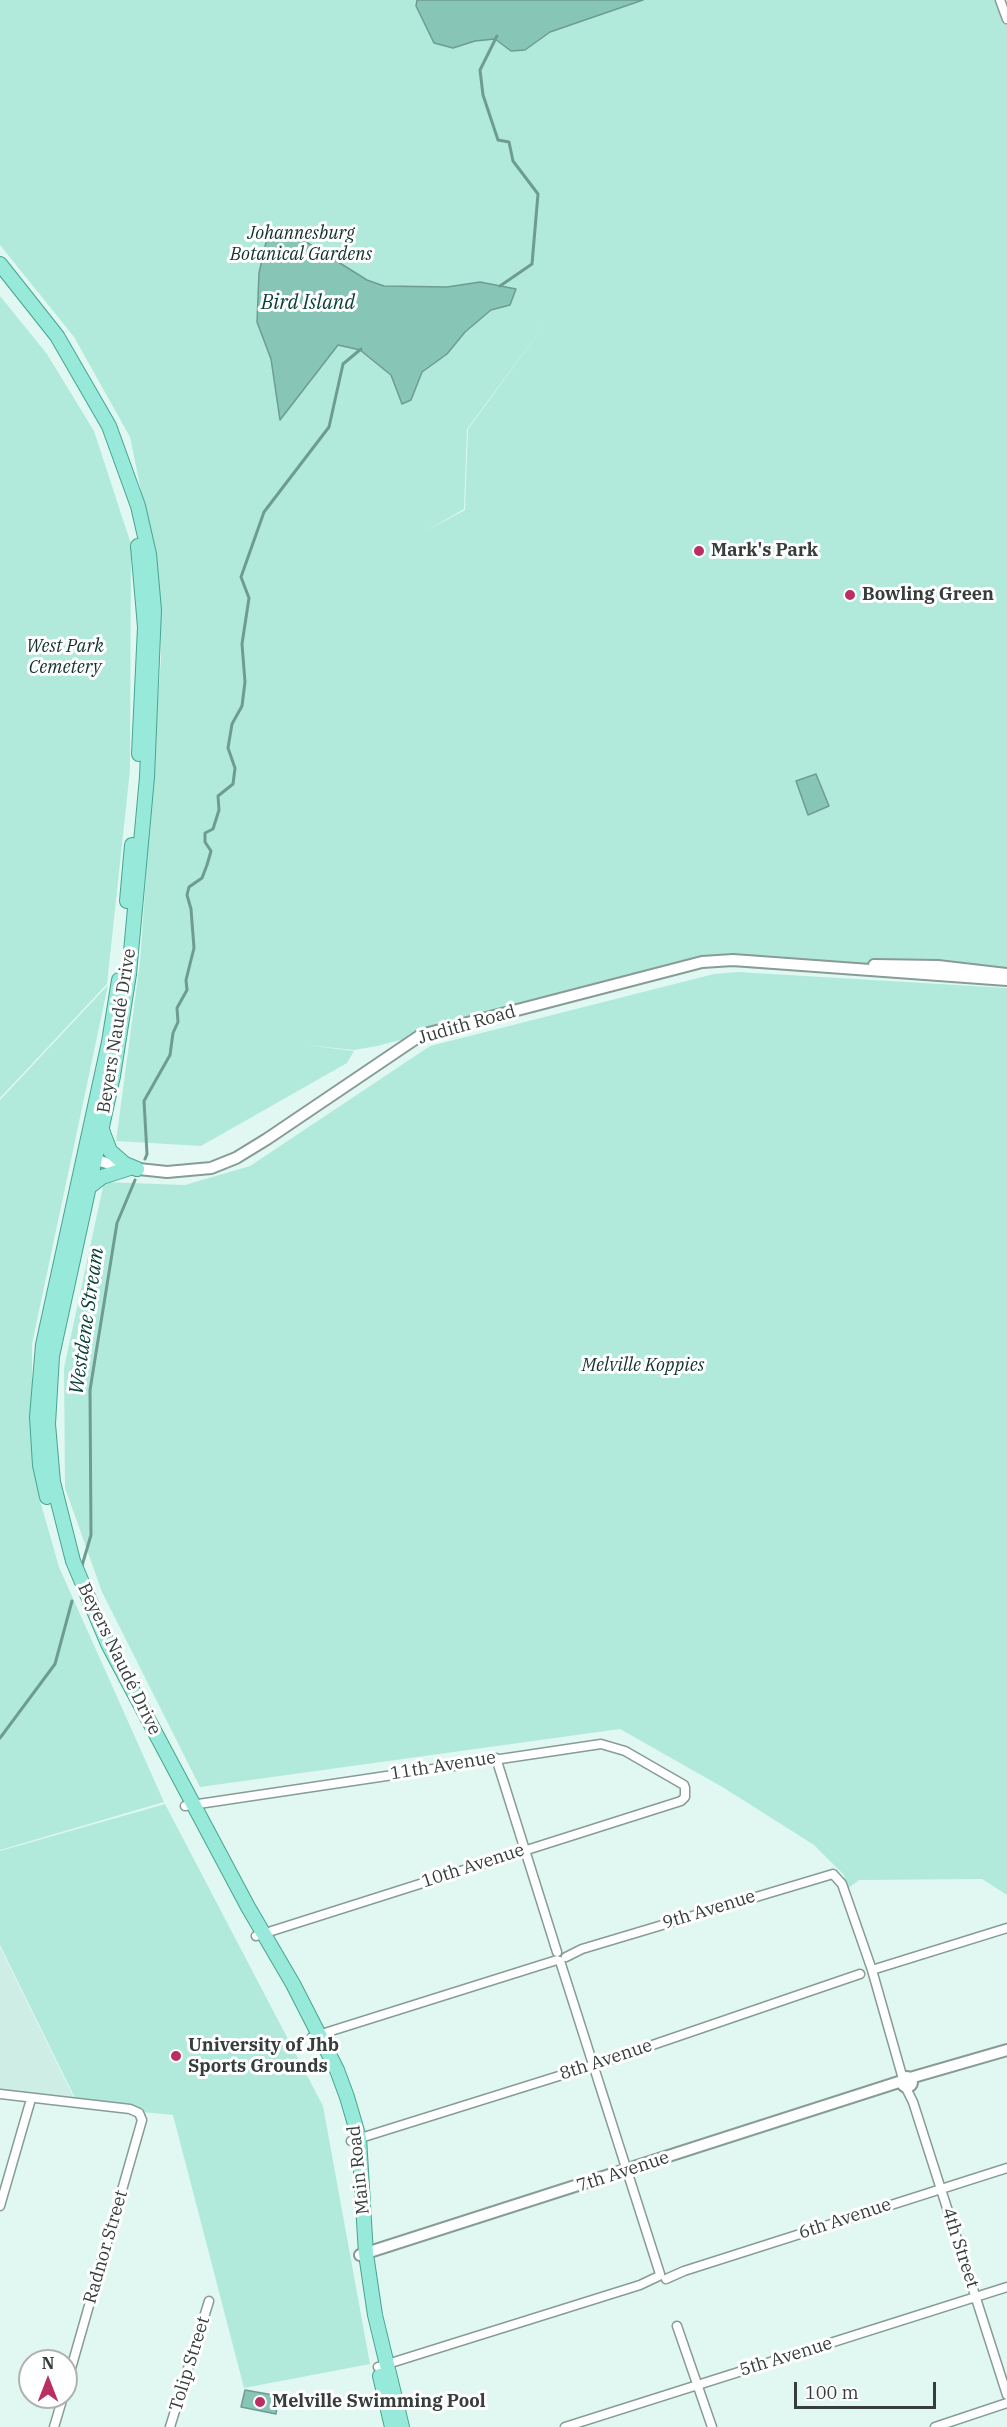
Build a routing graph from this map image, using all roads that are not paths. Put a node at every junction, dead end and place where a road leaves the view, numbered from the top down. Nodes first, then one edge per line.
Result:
1 (1000, 0) edge
2 (1007, 19) edge
3 (0, 264) edge
4 (0, 277) edge
5 (847, 967) junction
6 (1007, 974) edge
7 (1007, 980) edge
8 (101, 1128) junction
9 (89, 1158) junction
10 (133, 1169) junction
11 (88, 1188) junction
12 (496, 1758) junction
13 (686, 1793) joint
14 (189, 1805) junction
15 (526, 1849) junction
16 (836, 1876) joint
17 (1007, 1928) edge
18 (259, 1935) junction
19 (561, 1956) junction
20 (872, 1970) junction
21 (860, 1974) dead end
22 (315, 2036) junction
23 (1007, 2050) edge
24 (594, 2065) junction
25 (907, 2082) junction
26 (0, 2094) edge
27 (31, 2099) junction
28 (355, 2139) junction
29 (1007, 2168) edge
30 (629, 2171) junction
31 (941, 2189) junction
32 (0, 2206) edge
33 (363, 2255) junction
34 (663, 2276) junction
35 (1007, 2287) edge
36 (976, 2297) junction
37 (209, 2301) dead end
38 (677, 2326) dead end
39 (77, 2349) edge
40 (383, 2366) junction
41 (698, 2384) junction
42 (1007, 2395) edge
43 (1007, 2403) edge
44 (59, 2409) edge
45 (54, 2427) edge
46 (170, 2427) edge
47 (392, 2427) edge
48 (402, 2427) edge
49 (565, 2427) edge
50 (712, 2427) edge
51 (935, 2427) edge

1 - 2 street
3 - 8 main road, Beyers Naudé Drive
4 - 9 main road, Beyers Naudé Drive
5 - 6 street, Judith Road
5 - 7 street, Judith Road
5 - 10 street, Judith Road
8 - 9 main road, Beyers Naudé Drive
8 - 10 main road
9 - 10 street, Judith Road
9 - 11 main road, Beyers Naudé Drive
9 - 14 main road, Beyers Naudé Drive
10 - 11 main road
11 - 14 main road, Beyers Naudé Drive
12 - 13 street, 11th Avenue
12 - 14 street, 11th Avenue
12 - 15 street
13 - 15 street, 10th Avenue
14 - 18 main road, Main Road
15 - 18 street, 10th Avenue
15 - 19 street
16 - 19 street, 9th Avenue
16 - 20 street, 4th Street
17 - 20 street
18 - 22 main road, Main Road
19 - 22 street, 9th Avenue
19 - 24 street
20 - 25 street, 4th Street
21 - 24 street, 8th Avenue
22 - 28 main road, Main Road
23 - 25 street, 7th Avenue
24 - 28 street, 8th Avenue
24 - 30 street
25 - 30 street, 7th Avenue
25 - 31 street, 4th Street
26 - 27 street
27 - 32 street
27 - 39 street, Radnor Street
28 - 33 main road, Main Road
29 - 31 street, 6th Avenue
30 - 33 street, 7th Avenue
30 - 34 street
31 - 34 street, 6th Avenue
31 - 36 street, 4th Street
33 - 40 main road, Main Road
34 - 40 street, 6th Avenue
35 - 36 street, 5th Avenue
36 - 41 street, 5th Avenue
36 - 42 street, 4th Street
37 - 46 street, Tolip Street
38 - 41 street
40 - 47 main road, Main Road
40 - 48 main road, Main Road
41 - 49 street, 5th Avenue
41 - 50 street
43 - 51 street
44 - 45 street

